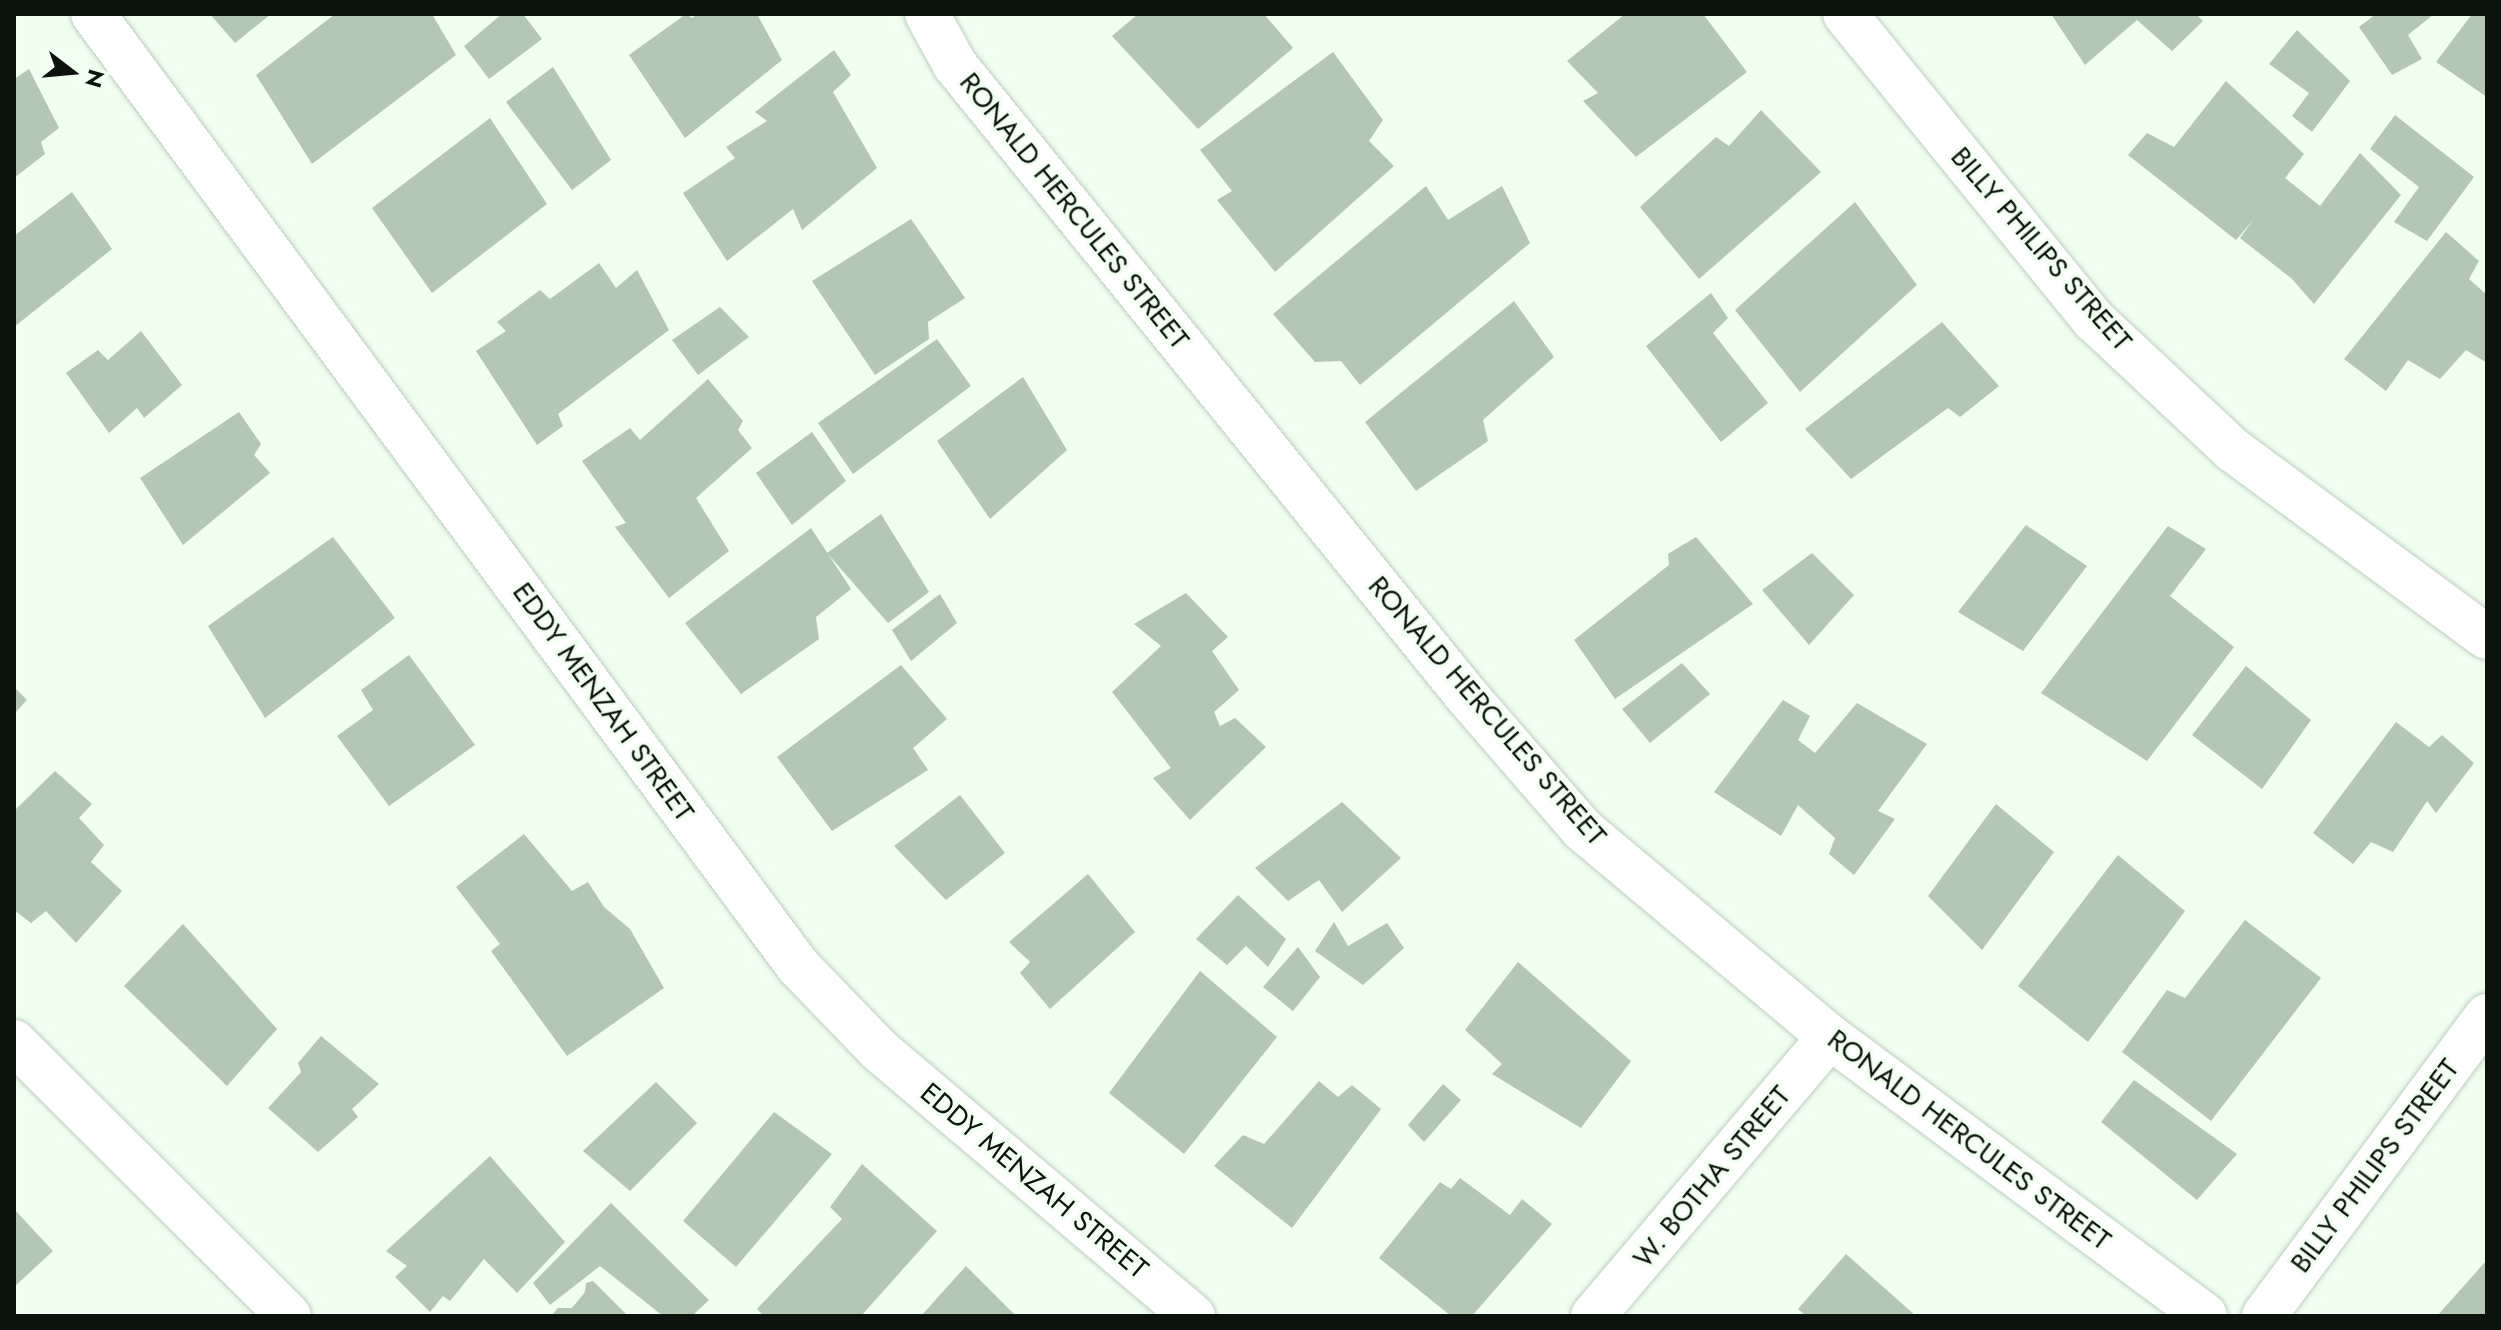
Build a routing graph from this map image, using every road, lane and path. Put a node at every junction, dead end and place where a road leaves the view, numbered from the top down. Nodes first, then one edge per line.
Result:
1 (93, 14) edge
2 (927, 14) edge
3 (1845, 14) edge
4 (2487, 637) edge
5 (2487, 1016) edge
6 (1830, 1037) junction
7 (14, 1042) edge
8 (289, 1316) edge
9 (1193, 1316) edge
10 (1593, 1316) edge
11 (2205, 1316) edge
12 (2264, 1316) edge

1 - 9 street, EDDY MENZAH STREET
2 - 6 street, RONALD HERCULES STREET
3 - 4 street, BILLY PHILIPS STREET
5 - 12 street, BILLY PHILIPS STREET
6 - 10 street, W. BOTHA STREET
6 - 11 street, RONALD HERCULES STREET
7 - 8 street

